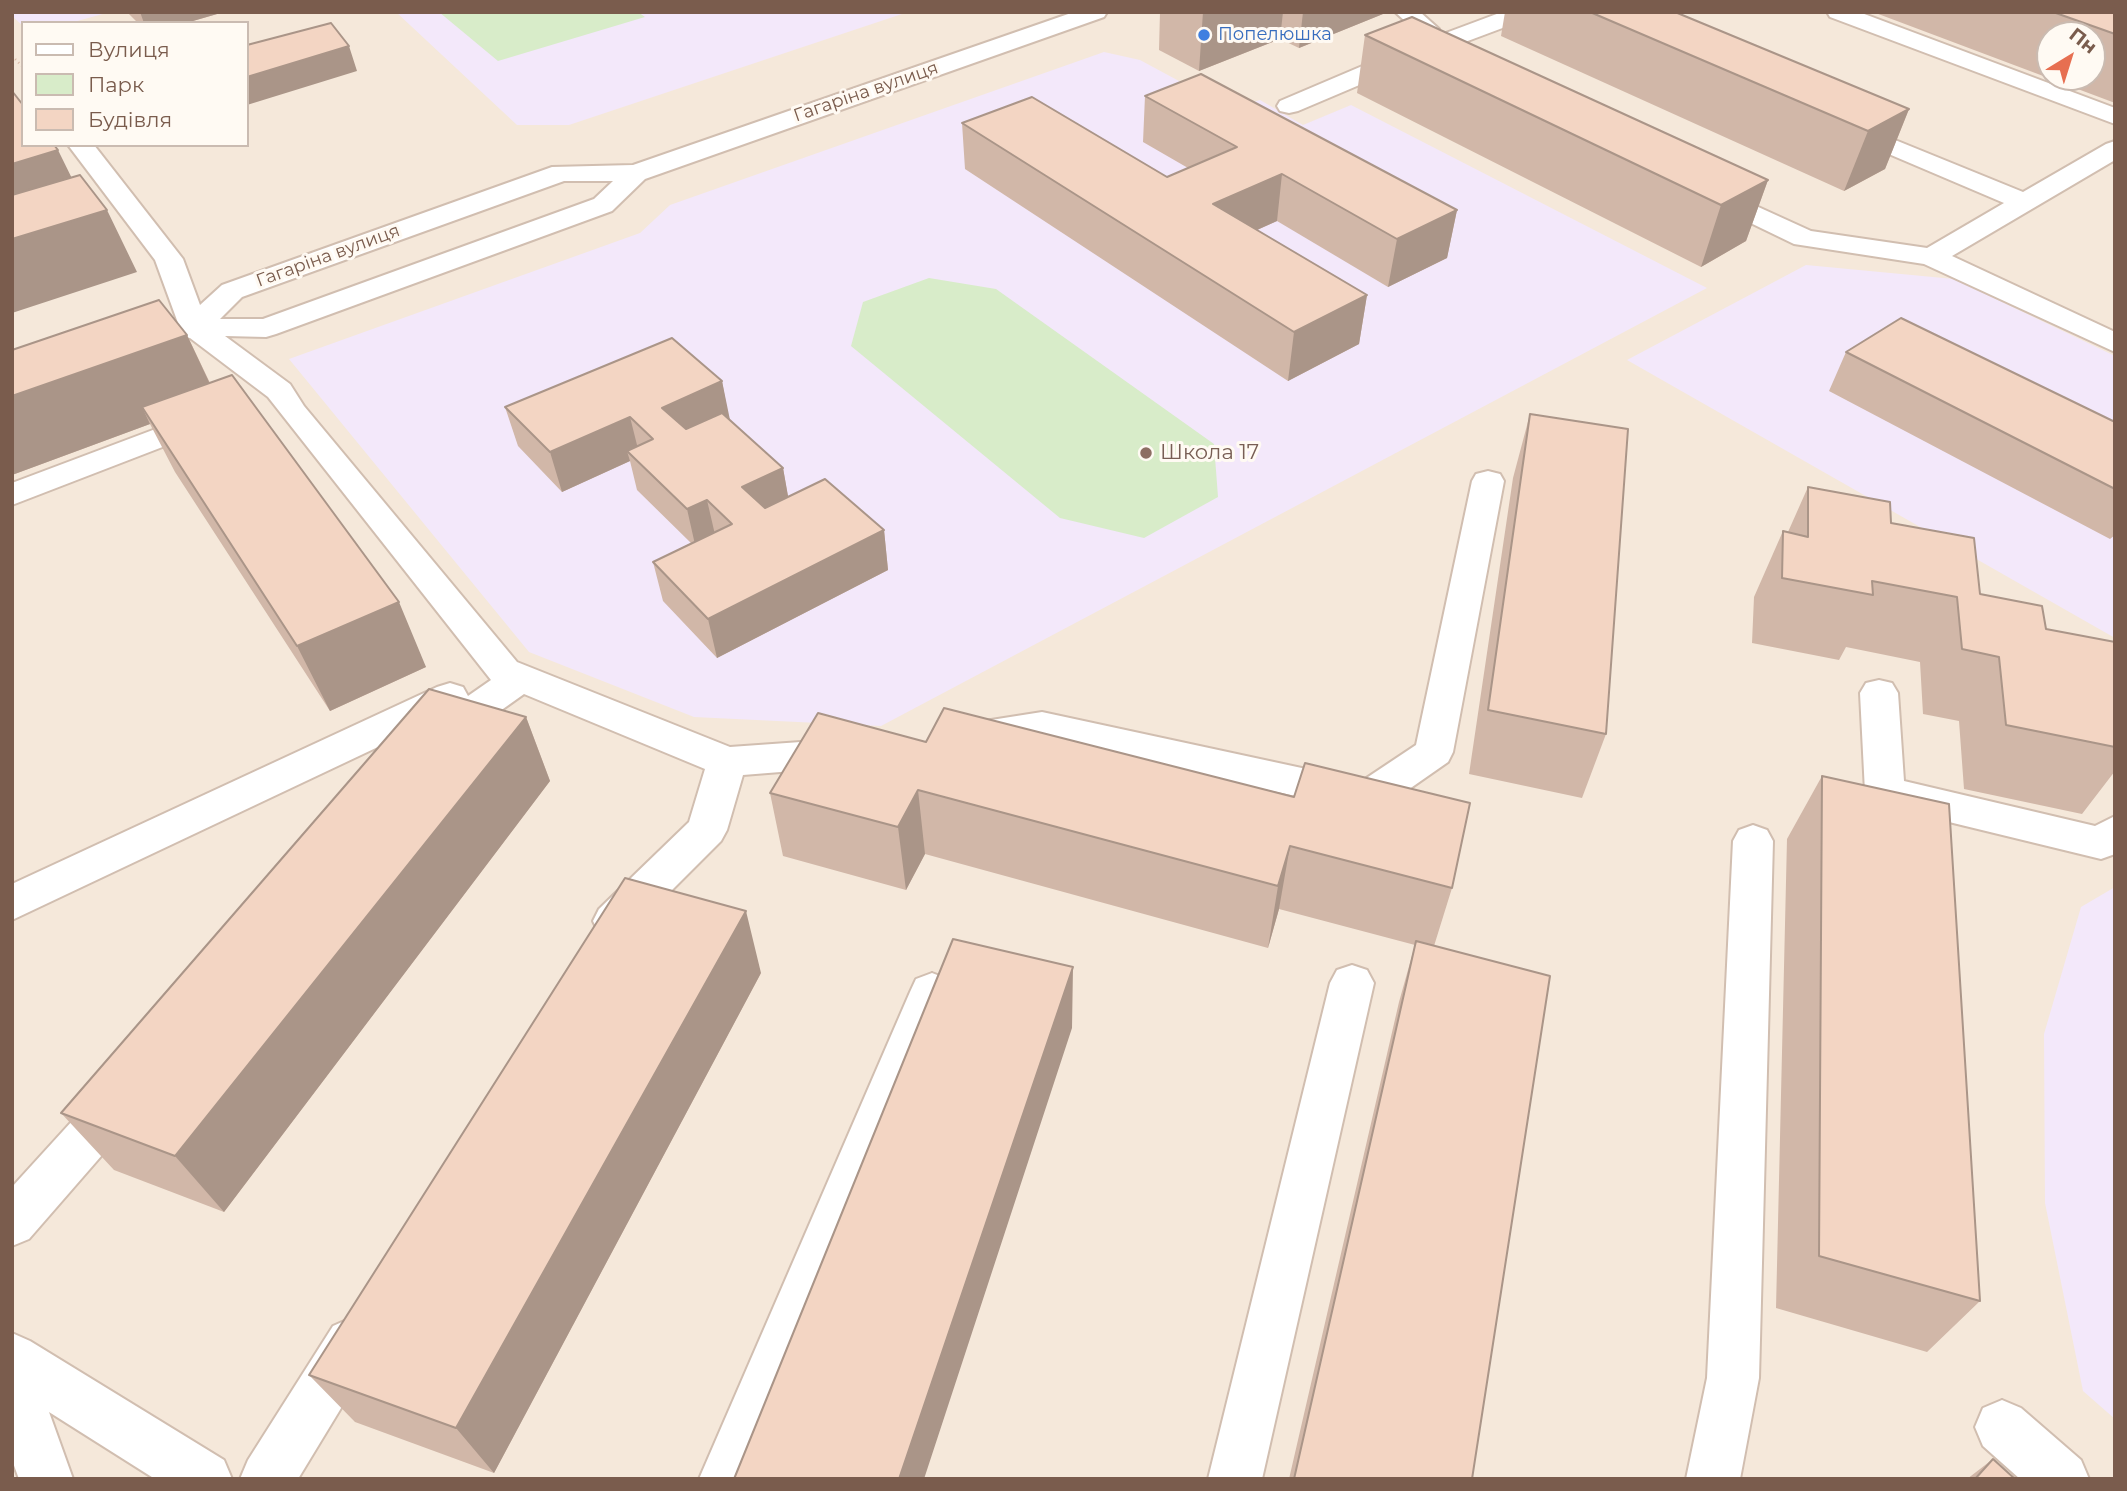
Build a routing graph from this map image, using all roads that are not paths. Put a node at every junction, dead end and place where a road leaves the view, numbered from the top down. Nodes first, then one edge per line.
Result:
1 (1096, 12) edge
2 (1406, 12) edge
3 (1524, 12) edge
4 (1838, 12) edge
5 (1416, 52) junction
6 (1441, 64) edge
7 (1289, 106) dead end
8 (2115, 117) edge
9 (1824, 118) edge
10 (82, 147) edge
11 (2115, 149) edge
12 (636, 173) junction
13 (1691, 184) edge
14 (2025, 202) junction
15 (1931, 257) junction
16 (194, 327) junction
17 (155, 341) edge
18 (2115, 343) edge
19 (279, 391) junction
20 (1488, 481) dead end
21 (12, 495) edge
22 (513, 675) junction
23 (1879, 693) dead end
24 (934, 743) edge
25 (879, 751) edge
26 (727, 762) junction
27 (415, 767) edge
28 (2115, 832) edge
29 (1753, 841) dead end
30 (12, 903) edge
31 (594, 954) edge
32 (1352, 983) dead end
33 (932, 992) edge
34 (150, 1068) edge
35 (12, 1223) edge
36 (376, 1304) edge
37 (12, 1359) edge
38 (12, 1384) edge
39 (2002, 1427) dead end
40 (46, 1479) edge
41 (205, 1479) edge
42 (267, 1479) edge
43 (726, 1479) edge
44 (1235, 1479) edge
45 (1713, 1479) edge
46 (2062, 1479) edge

1 - 12 street, Гагаріна вулиця
2 - 5 street
3 - 5 street
4 - 8 street
5 - 6 street
5 - 7 street
9 - 14 street
10 - 16 street
11 - 14 street
12 - 16 street, Гагаріна вулиця
12 - 16 street, Гагаріна вулиця
13 - 15 street
14 - 15 street
15 - 18 street
16 - 17 street, Гагаріна вулиця
16 - 19 street
19 - 21 street
19 - 22 street
20 - 24 street
22 - 26 street
22 - 27 street
22 - 30 street
23 - 28 street
25 - 26 street
26 - 31 street
29 - 45 street
32 - 44 street
33 - 43 street
34 - 35 street
36 - 42 street
37 - 41 street
38 - 40 street
39 - 46 street

